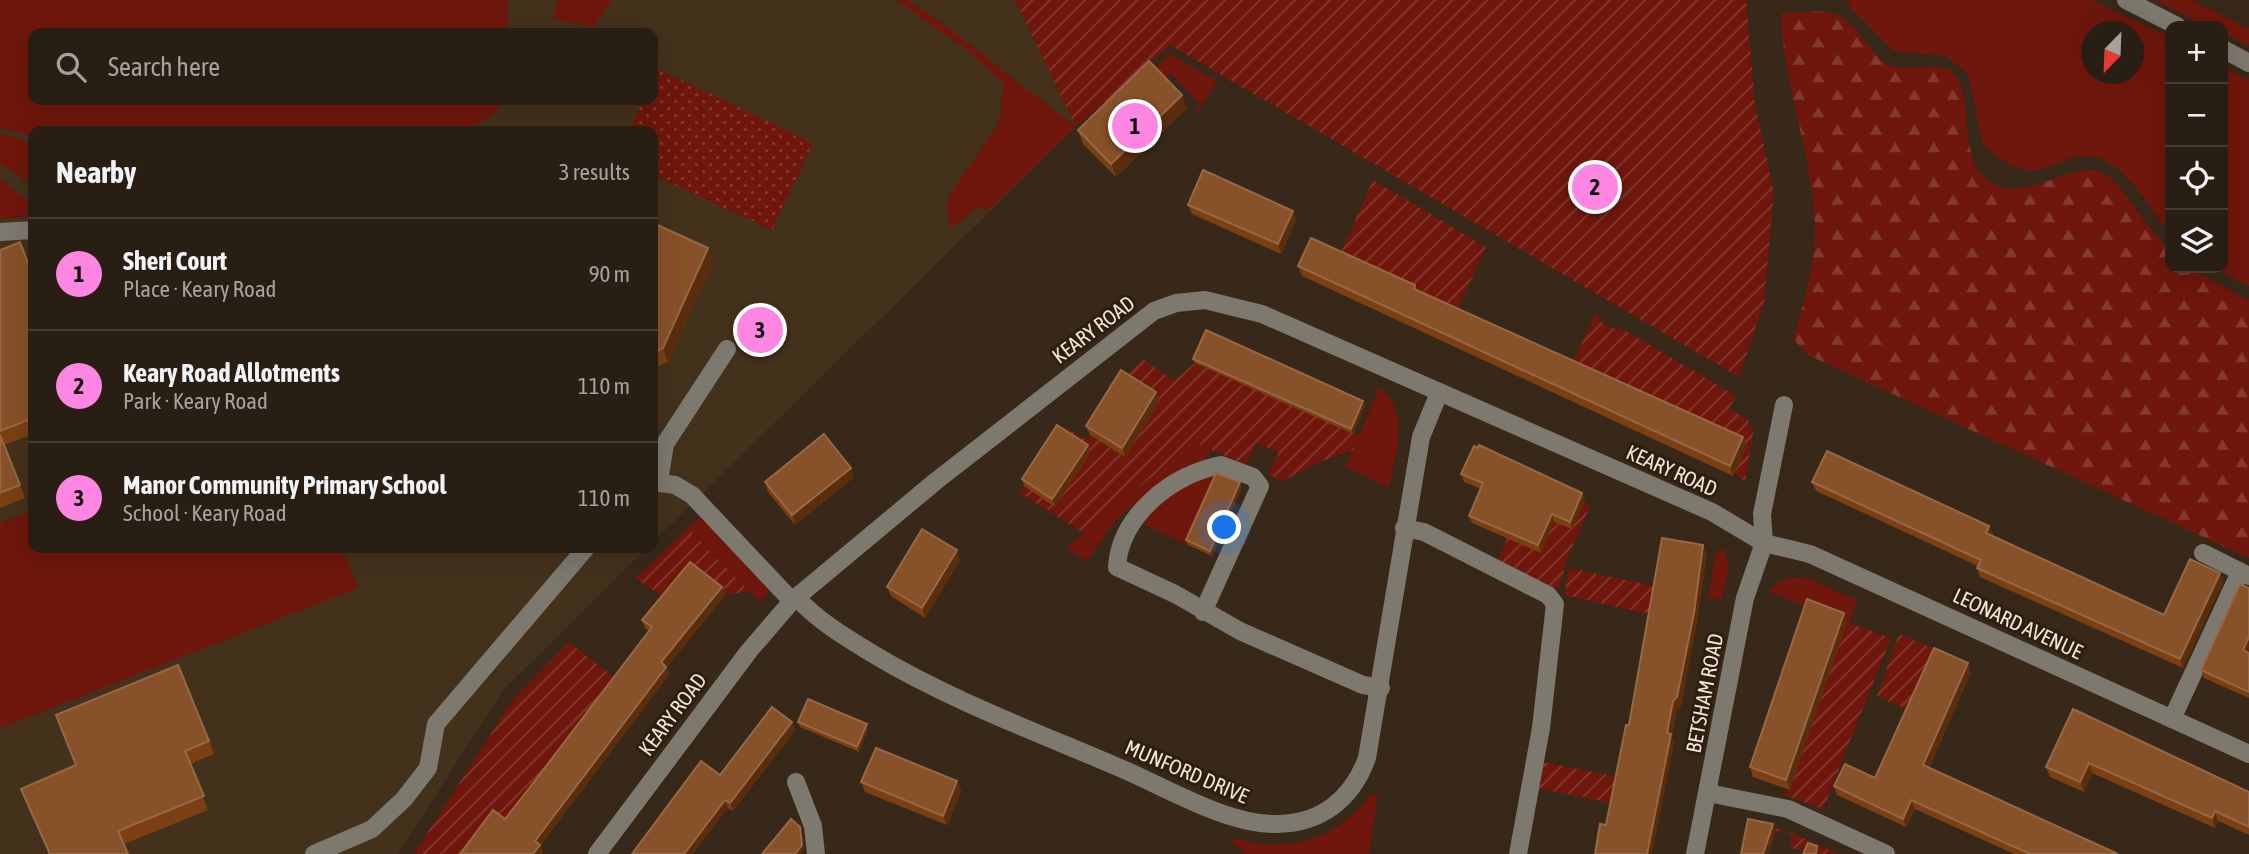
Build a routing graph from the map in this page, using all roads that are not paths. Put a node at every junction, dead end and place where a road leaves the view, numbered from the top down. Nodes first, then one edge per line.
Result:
1 (2126, 0) edge
2 (2168, 21) edge
3 (2228, 52) edge
4 (2249, 63) edge
5 (28, 230) edge
6 (0, 232) edge
7 (727, 349) dead end
8 (1439, 393) junction
9 (1784, 405) dead end
10 (658, 474) edge
11 (658, 482) edge
12 (1404, 528) junction
13 (1764, 543) junction
14 (582, 553) edge
15 (2203, 553) dead end
16 (2245, 574) edge
17 (794, 599) junction
18 (1203, 612) junction
19 (1381, 688) junction
20 (2172, 719) junction
21 (2249, 754) edge
22 (796, 782) dead end
23 (1708, 793) junction
24 (314, 854) edge
25 (597, 854) edge
26 (816, 854) edge
27 (1518, 854) edge
28 (1695, 854) edge
29 (1886, 854) edge

1 - 2 street
3 - 4 street
5 - 6 street
7 - 10 street
8 - 12 street, MUNFORD DRIVE
8 - 13 street, KEARY ROAD
8 - 17 street, KEARY ROAD
9 - 13 street
11 - 17 street, MUNFORD DRIVE
12 - 19 street, MUNFORD DRIVE
12 - 27 street
13 - 20 street, LEONARD AVENUE
13 - 23 street, BETSHAM ROAD
14 - 24 street
15 - 16 street
16 - 20 street
17 - 19 street, MUNFORD DRIVE
17 - 25 street, KEARY ROAD
18 - 18 street
18 - 19 street
20 - 21 street, LEONARD AVENUE
22 - 26 street
23 - 28 street, BETSHAM ROAD
23 - 29 street

